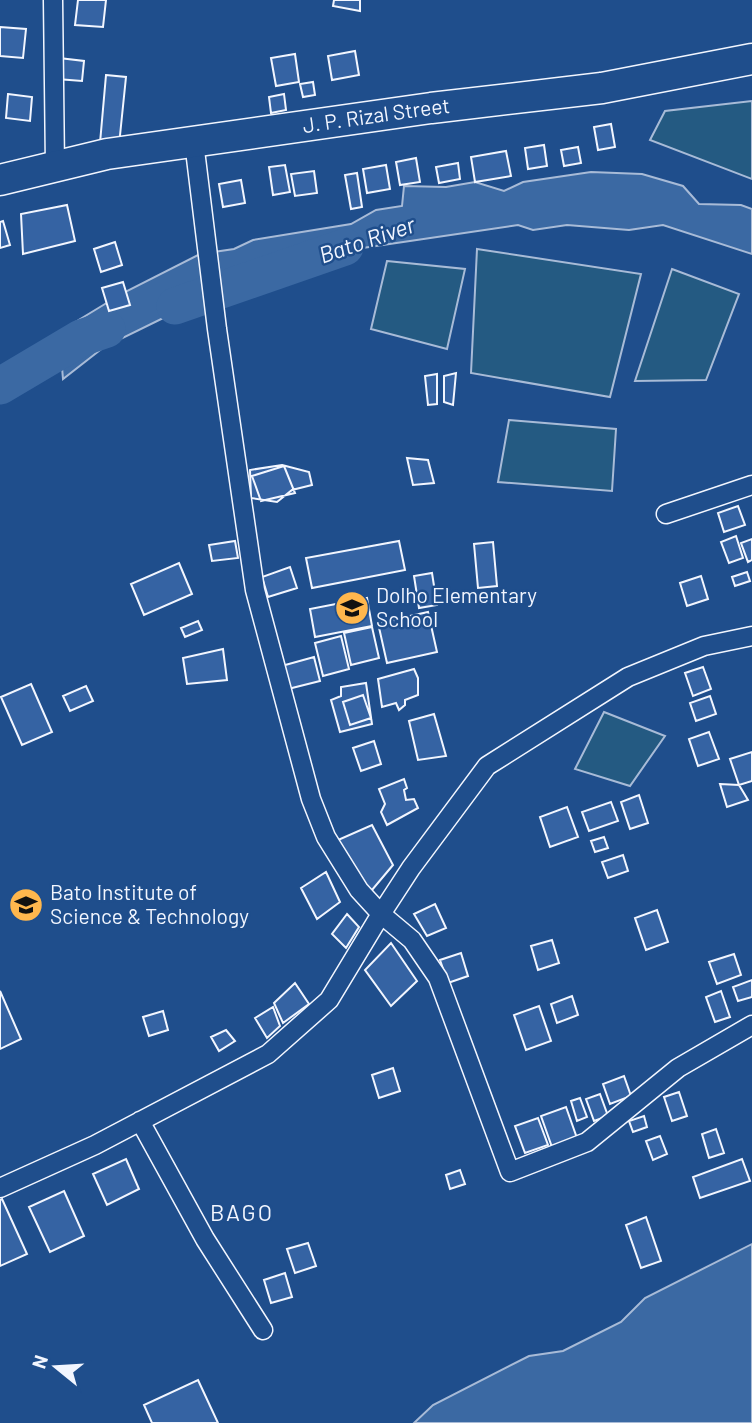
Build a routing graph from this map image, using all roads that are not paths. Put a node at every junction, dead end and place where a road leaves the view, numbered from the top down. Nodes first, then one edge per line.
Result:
1 (53, 0) edge
2 (752, 60) edge
3 (194, 142) junction
4 (55, 167) junction
5 (0, 180) edge
6 (752, 485) edge
7 (666, 514) dead end
8 (752, 636) edge
9 (380, 914) junction
10 (752, 1025) edge
11 (140, 1121) junction
12 (0, 1188) edge
13 (263, 1330) dead end

1 - 4 street
2 - 3 main road, J. P. Rizal Street
3 - 4 main road, J. P. Rizal Street
3 - 9 street
4 - 5 main road, J. P. Rizal Street
6 - 7 street
8 - 9 street
9 - 10 street
9 - 11 street
11 - 12 street
11 - 13 street

